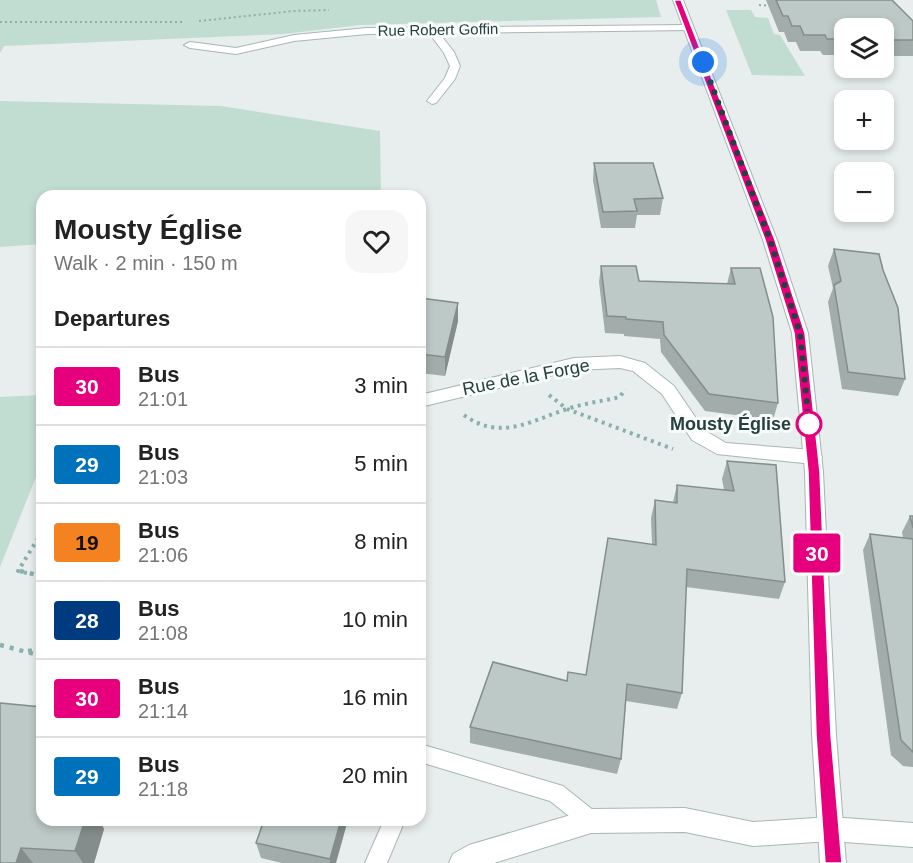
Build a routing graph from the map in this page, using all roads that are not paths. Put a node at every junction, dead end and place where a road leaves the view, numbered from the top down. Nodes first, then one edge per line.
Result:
1 (678, 0) edge
2 (688, 28) junction
3 (432, 30) junction
4 (190, 45) dead end
5 (432, 101) dead end
6 (426, 400) edge
7 (813, 457) junction
8 (426, 758) edge
9 (591, 821) junction
10 (392, 826) edge
11 (831, 829) junction
12 (913, 835) edge
13 (376, 863) edge
14 (462, 863) edge
15 (833, 863) edge

1 - 2 street
2 - 3 street, Rue Robert Goffin
2 - 7 street
3 - 4 street, Rue Robert Goffin
3 - 5 lane
6 - 7 street, Rue de la Forge
7 - 11 street
8 - 9 lane
9 - 11 street
9 - 14 street
10 - 13 lane
11 - 12 street
11 - 15 street

